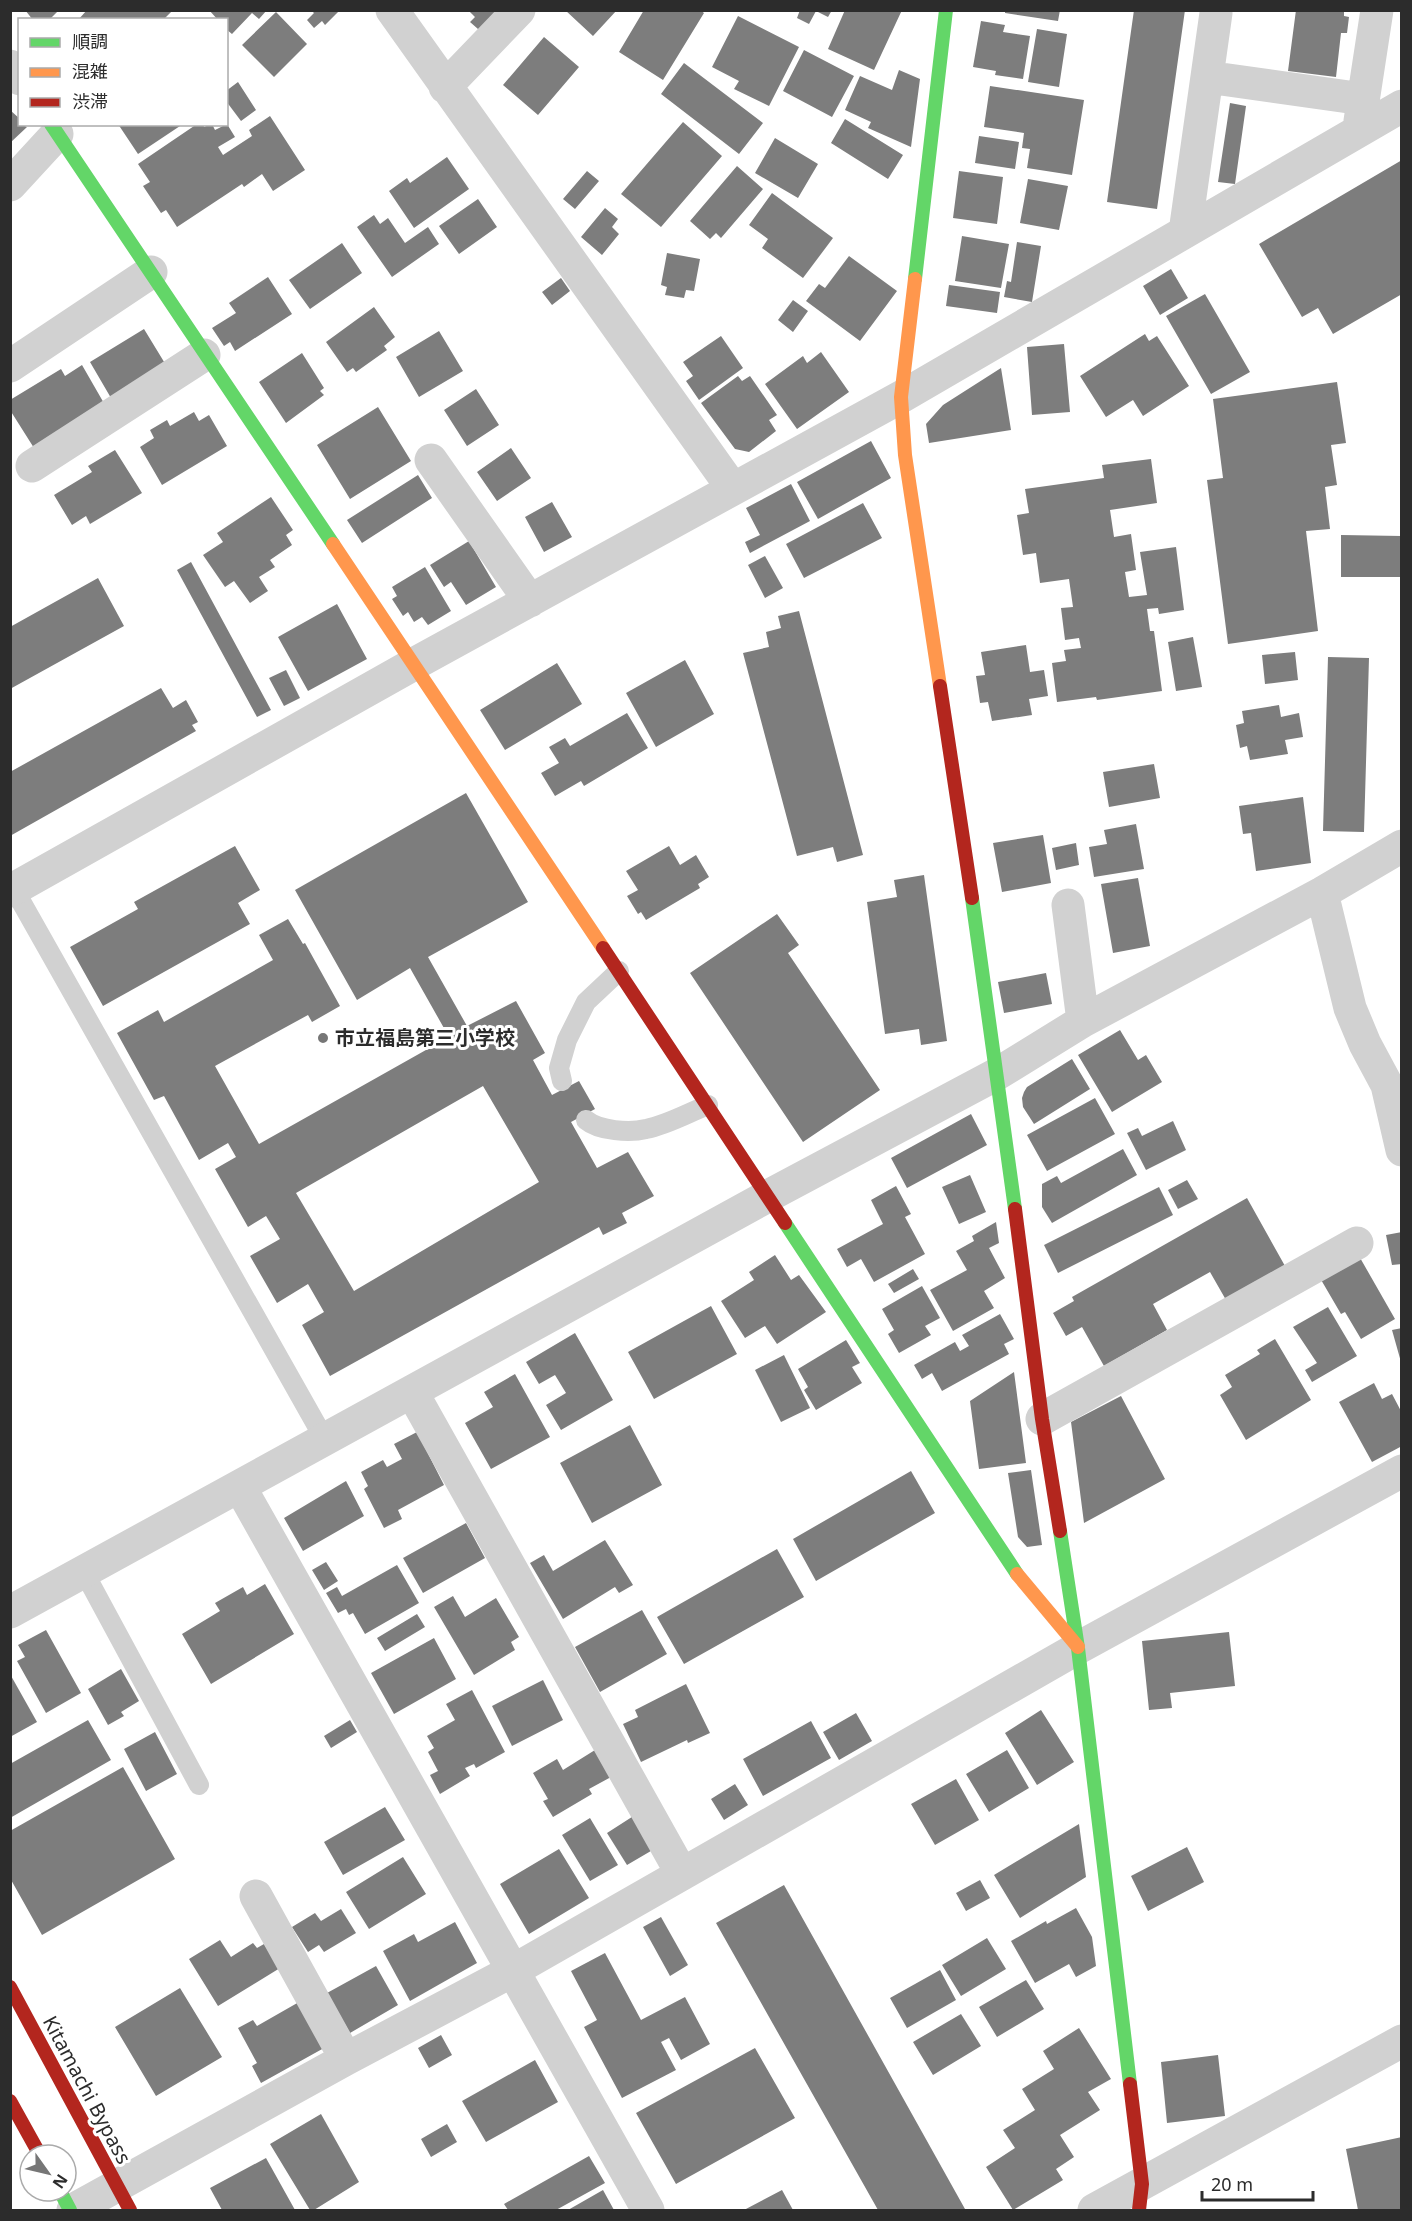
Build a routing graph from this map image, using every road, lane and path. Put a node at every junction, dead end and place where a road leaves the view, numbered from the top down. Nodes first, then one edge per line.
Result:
1 (392, 10) edge
2 (519, 10) edge
3 (1377, 10) edge
4 (1216, 13) dead end
5 (941, 14) edge
6 (1207, 77) junction
7 (445, 87) junction
8 (1363, 99) junction
9 (1401, 106) edge
10 (54, 129) edge
11 (1358, 132) junction
12 (10, 185) edge
13 (1185, 232) junction
14 (151, 272) junction
15 (204, 355) junction
16 (10, 366) edge
17 (901, 397) junction
18 (431, 460) dead end
19 (32, 466) dead end
20 (733, 489) junction
21 (530, 601) junction
22 (414, 664) junction
23 (1401, 846) edge
24 (12, 890) edge
25 (1322, 892) junction
26 (1068, 905) dead end
27 (619, 971) junction
28 (1083, 1021) junction
29 (997, 1074) junction
30 (562, 1082) dead end
31 (708, 1105) junction
32 (586, 1120) dead end
33 (1401, 1150) edge
34 (768, 1196) junction
35 (1357, 1243) dead end
36 (412, 1392) junction
37 (1042, 1419) junction
38 (325, 1440) junction
39 (1401, 1471) edge
40 (240, 1487) junction
41 (84, 1572) junction
42 (10, 1612) edge
43 (1078, 1647) junction
44 (199, 1785) dead end
45 (682, 1874) junction
46 (256, 1896) dead end
47 (514, 1970) junction
48 (10, 1987) edge
49 (1401, 2041) edge
50 (346, 2059) junction
51 (10, 2101) edge
52 (33, 2143) edge
53 (1140, 2197) edge
54 (123, 2198) edge
55 (72, 2211) edge
56 (648, 2211) edge
57 (1094, 2211) edge

1 - 7 street
2 - 7 street
3 - 8 street
4 - 6 street
5 - 17 main road
6 - 8 street
6 - 13 street
7 - 20 street
8 - 11 street
9 - 11 street
10 - 12 street
10 - 14 main road
11 - 13 street
13 - 17 street
14 - 15 main road
14 - 16 street
15 - 19 street
15 - 22 main road
17 - 20 street
17 - 29 main road
18 - 21 street
20 - 21 street
21 - 22 street
22 - 24 street
22 - 27 main road
23 - 25 street
24 - 38 lane
25 - 28 street
25 - 33 street
26 - 28 street
27 - 30 lane
27 - 31 main road
28 - 29 street
29 - 34 street
29 - 37 main road
31 - 32 lane
31 - 34 main road
34 - 36 street
34 - 43 main road
35 - 37 street
36 - 38 street
36 - 45 street
37 - 43 main road
38 - 40 street
39 - 43 street
40 - 41 street
40 - 47 street
41 - 42 street
41 - 44 lane
43 - 45 street
43 - 53 main road
45 - 47 street
46 - 50 street
47 - 50 street
47 - 56 street
48 - 54 main road, Kitamachi Bypass
49 - 53 street
50 - 54 street
51 - 52 main road
53 - 57 street
54 - 55 street

